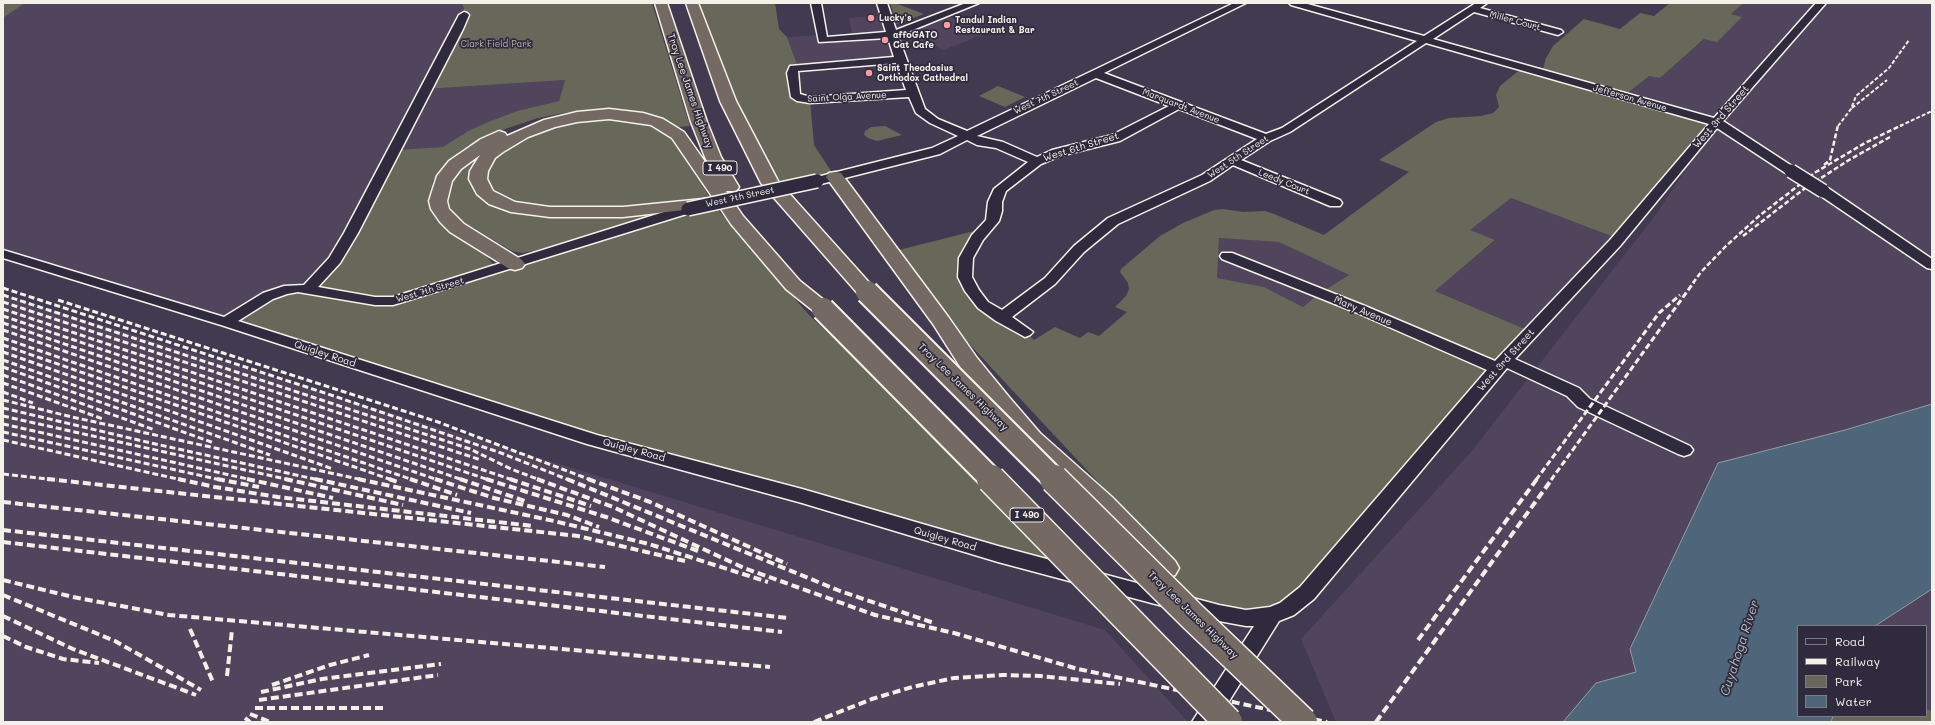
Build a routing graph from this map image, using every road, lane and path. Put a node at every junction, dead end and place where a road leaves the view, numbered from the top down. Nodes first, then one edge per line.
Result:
1 (661, 3) edge
2 (692, 3) edge
3 (816, 3) edge
4 (882, 3) edge
5 (974, 3) edge
6 (1240, 3) edge
7 (1294, 3) edge
8 (1482, 3) edge
9 (1821, 3) edge
10 (1472, 9) junction
11 (464, 15) dead end
12 (1558, 32) dead end
13 (892, 35) junction
14 (1424, 40) junction
15 (900, 60) junction
16 (1096, 74) junction
17 (912, 93) junction
18 (1179, 105) junction
19 (577, 116) junction
20 (1716, 122) junction
21 (967, 135) junction
22 (1266, 138) junction
23 (1233, 161) junction
24 (1032, 164) junction
25 (835, 177) junction
26 (712, 203) joint
27 (1335, 203) dead end
28 (688, 208) junction
29 (3, 254) edge
30 (1226, 256) dead end
31 (514, 264) junction
32 (1932, 265) edge
33 (309, 288) junction
34 (823, 309) junction
35 (1001, 318) junction
36 (226, 322) junction
37 (1025, 332) dead end
38 (1501, 365) junction
39 (1684, 450) dead end
40 (1272, 615) junction
41 (1192, 616) junction
42 (1203, 722) edge
43 (1228, 722) edge
44 (1303, 722) edge

1 - 34 highway, Troy Lee James Highway / I 490
2 - 41 highway, Troy Lee James Highway, bridge
3 - 13 street
4 - 13 street
5 - 13 street
6 - 16 street, West 7th Street
7 - 14 street, Jefferson Avenue
8 - 10 street, West 5th Street
9 - 20 street, West 3rd Street
10 - 12 street, Miller Court
10 - 14 street, West 5th Street
11 - 33 street
13 - 15 street
14 - 20 street, Jefferson Avenue
14 - 22 street, West 5th Street
15 - 17 street
15 - 17 street, Saint Olga Avenue
16 - 18 street, Marquardt Avenue
16 - 21 street, West 7th Street
17 - 21 street
18 - 22 street, Marquardt Avenue
18 - 24 street, West 6th Street
19 - 28 highway
19 - 31 highway
19 - 34 highway
20 - 32 street, Jefferson Avenue, bridge
20 - 38 street, West 3rd Street
21 - 24 street
21 - 25 street, West 7th Street
22 - 23 street, West 5th Street
23 - 27 street, Leedy Court
23 - 35 street, West 5th Street
24 - 35 street, West 6th Street
25 - 26 street, West 7th Street, bridge
25 - 41 highway, bridge
26 - 28 highway, bridge
28 - 31 street, West 7th Street
29 - 36 street, Quigley Road
30 - 38 street, Mary Avenue
31 - 33 street, West 7th Street
33 - 36 street, West 7th Street
34 - 43 highway, Troy Lee James Highway / I 490, bridge
35 - 37 street, West 6th Street
36 - 40 street, Quigley Road
38 - 39 street, Mary Avenue
38 - 40 street, West 3rd Street
40 - 42 street
41 - 44 highway, Troy Lee James Highway, bridge

